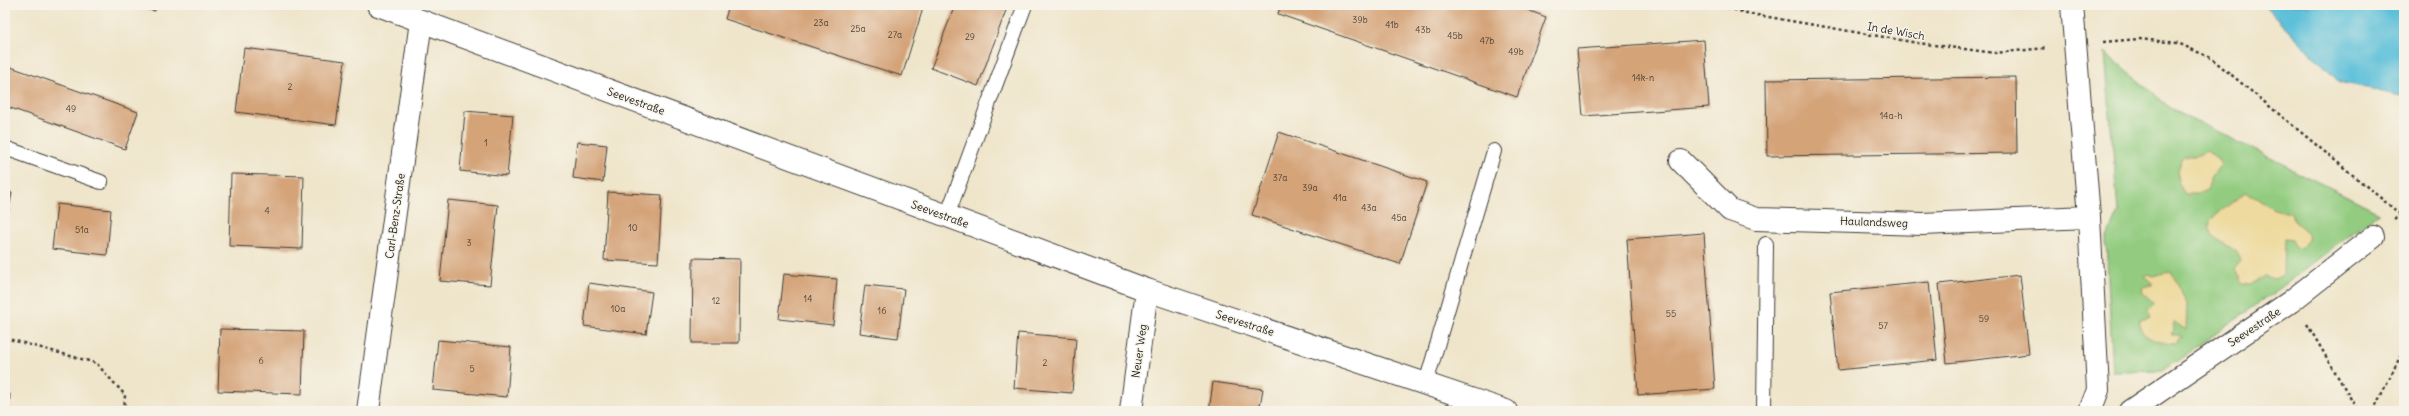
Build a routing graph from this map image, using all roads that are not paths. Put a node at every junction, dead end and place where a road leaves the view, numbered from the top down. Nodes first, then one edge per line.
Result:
1 (378, 5) edge
2 (1025, 5) edge
3 (2072, 5) edge
4 (421, 21) junction
5 (5, 148) edge
6 (1494, 151) dead end
7 (1681, 161) dead end
8 (101, 182) dead end
9 (947, 216) junction
10 (2089, 216) junction
11 (2373, 237) dead end
12 (1766, 244) dead end
13 (1147, 290) junction
14 (1426, 383) junction
15 (1499, 409) edge
16 (368, 411) edge
17 (1131, 411) edge
18 (1764, 411) edge
19 (2090, 411) edge
20 (2130, 411) edge

1 - 4 street, Seevestraße
2 - 9 lane
3 - 10 street
4 - 9 street, Seevestraße
4 - 16 street, Carl-Benz-Straße
5 - 8 lane
6 - 14 lane
7 - 10 street, Haulandsweg
9 - 13 street, Seevestraße
10 - 19 street
11 - 20 street, Seevestraße
12 - 18 lane
13 - 14 street, Seevestraße
13 - 17 street, Neuer Weg
14 - 15 street, Seevestraße

